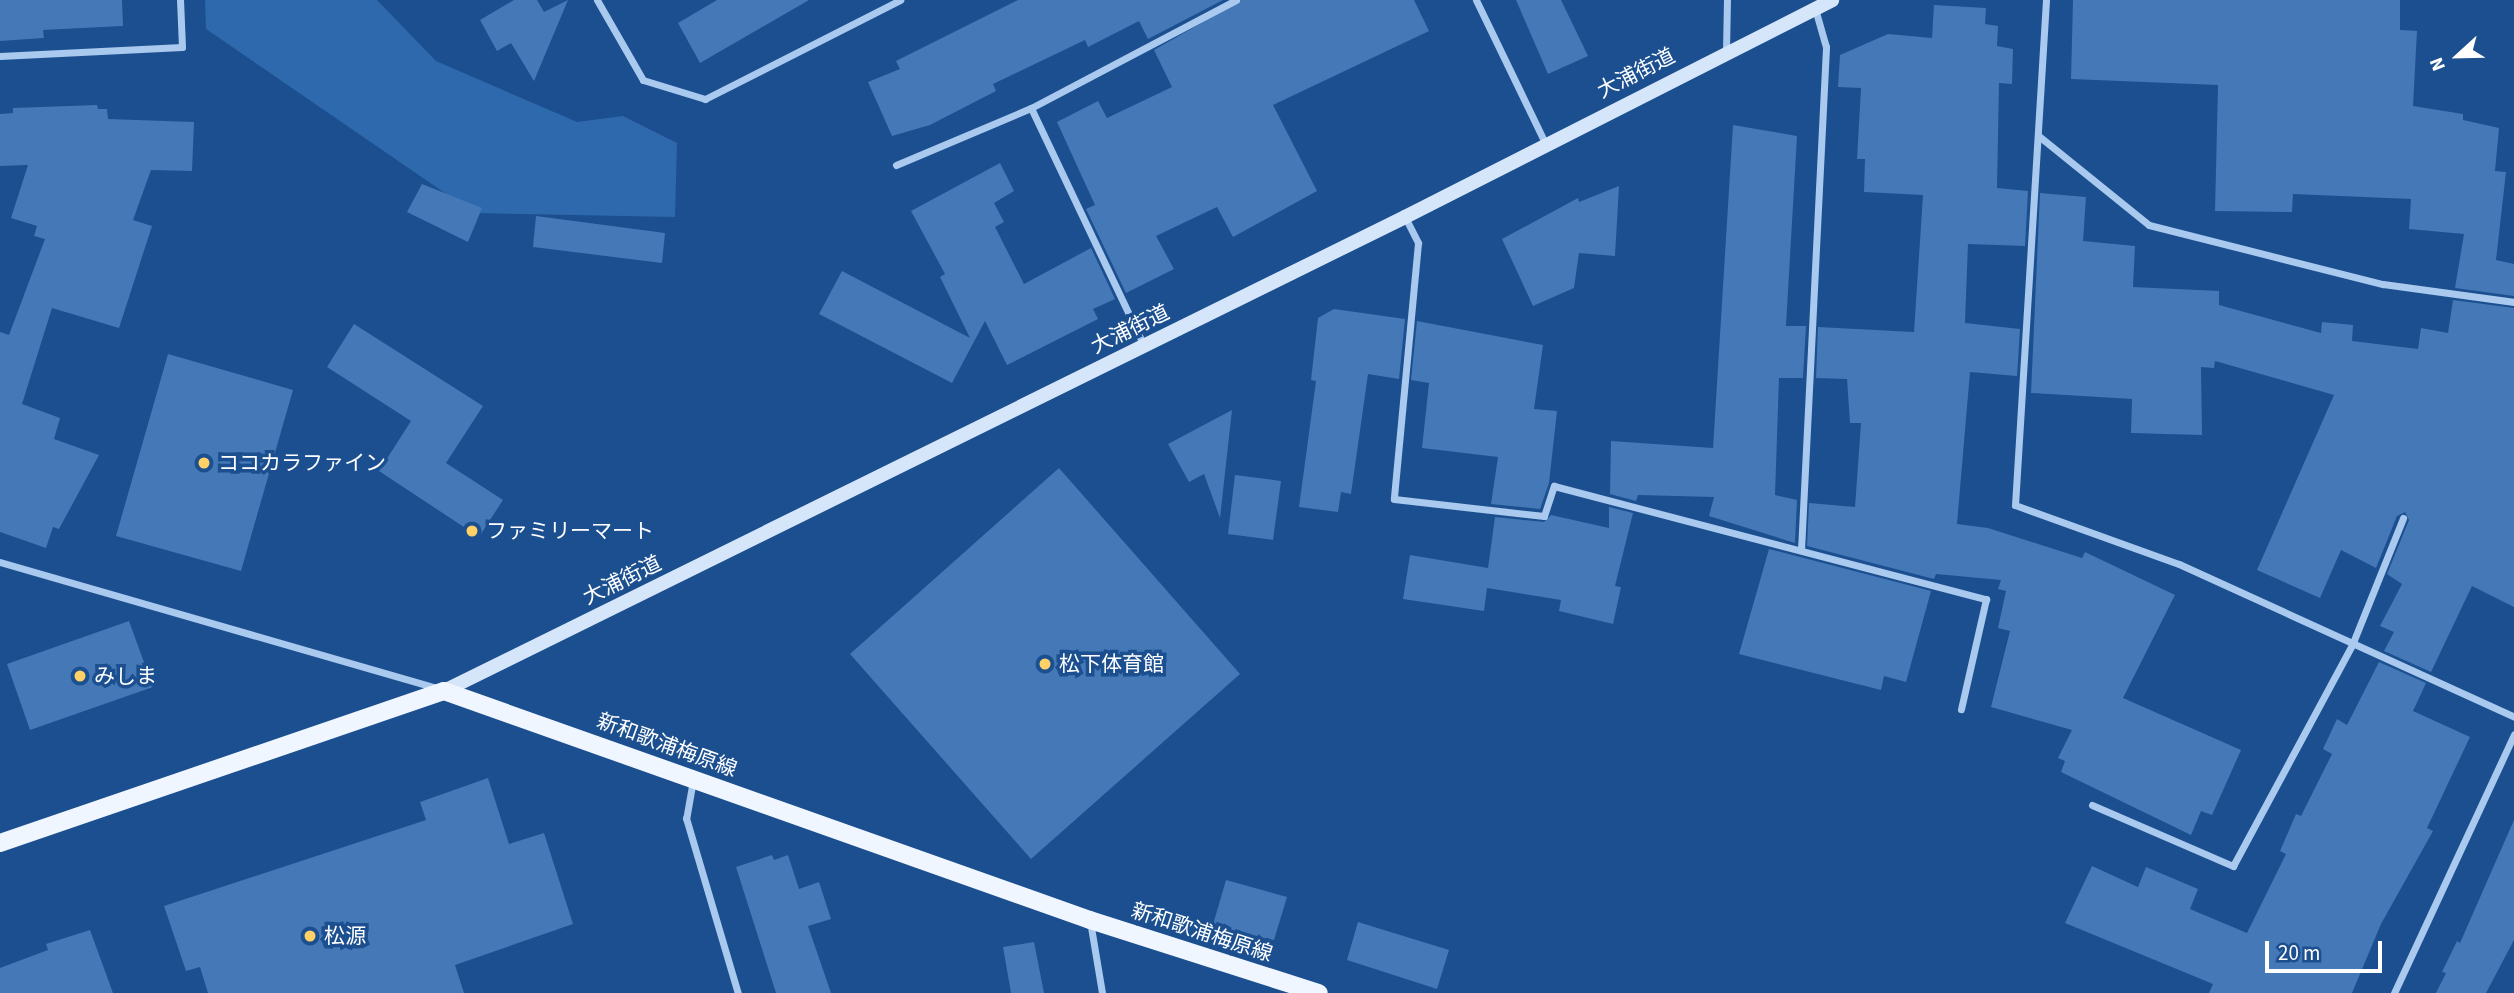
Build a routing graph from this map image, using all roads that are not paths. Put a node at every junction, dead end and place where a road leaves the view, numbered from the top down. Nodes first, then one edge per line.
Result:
1 (180, 0) edge
2 (597, 0) edge
3 (900, 0) edge
4 (1236, 0) edge
5 (1476, 0) edge
6 (1727, 0) edge
7 (1832, 0) edge
8 (2046, 0) edge
9 (1815, 9) junction
10 (1726, 51) junction
11 (0, 56) edge
12 (1031, 108) junction
13 (2040, 137) junction
14 (1545, 143) junction
15 (896, 165) dead end
16 (1405, 217) junction
17 (2514, 302) edge
18 (1144, 346) junction
19 (2403, 518) dead end
20 (1801, 550) junction
21 (0, 562) edge
22 (2352, 645) junction
23 (444, 691) junction
24 (1961, 709) dead end
25 (2514, 717) edge
26 (2514, 734) edge
27 (693, 779) junction
28 (2092, 805) dead end
29 (0, 843) edge
30 (1090, 920) junction
31 (738, 993) edge
32 (1102, 993) edge
33 (1319, 993) edge
34 (2394, 993) edge

1 - 11 street
2 - 3 street
4 - 12 street
5 - 14 street
6 - 10 street
7 - 9 street, 大浦街道
8 - 13 street
9 - 10 street, 大浦街道
9 - 20 street
10 - 14 street, 大浦街道
12 - 15 street
12 - 18 street
13 - 17 street
13 - 22 street
14 - 16 street, 大浦街道
16 - 18 street, 大浦街道
16 - 20 street
18 - 23 street, 大浦街道
19 - 22 street
20 - 24 street
21 - 23 street
22 - 25 street
22 - 28 street
23 - 27 main road, 新和歌浦梅原線
23 - 29 main road
26 - 34 street
27 - 30 main road, 新和歌浦梅原線
27 - 31 street
30 - 32 street
30 - 33 main road, 新和歌浦梅原線

